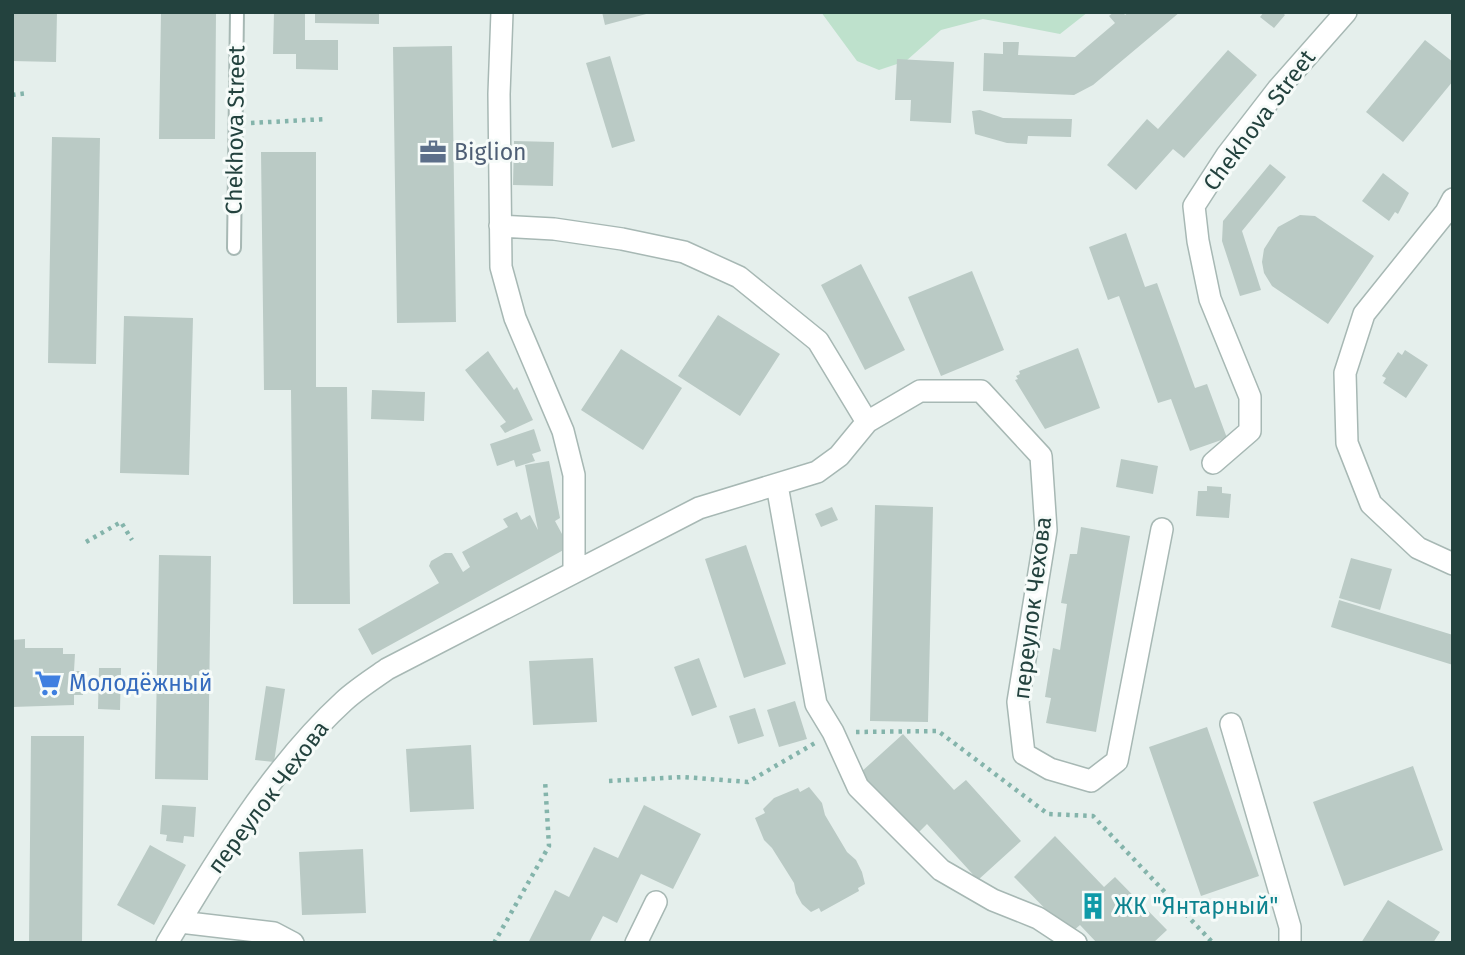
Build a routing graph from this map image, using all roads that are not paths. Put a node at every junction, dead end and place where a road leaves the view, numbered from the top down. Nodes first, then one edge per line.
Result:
1 (237, 12) edge
2 (502, 12) edge
3 (1346, 12) edge
4 (1453, 199) edge
5 (500, 226) junction
6 (234, 247) dead end
7 (867, 422) junction
8 (1213, 463) dead end
9 (777, 485) junction
10 (1162, 529) dead end
11 (1453, 564) edge
12 (574, 572) junction
13 (1231, 723) dead end
14 (656, 902) dead end
15 (180, 922) junction
16 (167, 943) edge
17 (292, 943) edge
18 (636, 943) edge
19 (1076, 943) edge
20 (1290, 943) edge

1 - 6 lane, Chekhova Street
2 - 5 street
3 - 8 street, Chekhova Street
4 - 11 street
5 - 7 street
5 - 12 street
7 - 9 street, переулок Чехова
7 - 10 street, переулок Чехова
9 - 12 street, переулок Чехова
9 - 19 street
12 - 15 street, переулок Чехова
13 - 20 street
14 - 18 street
15 - 16 street, переулок Чехова
15 - 17 street

